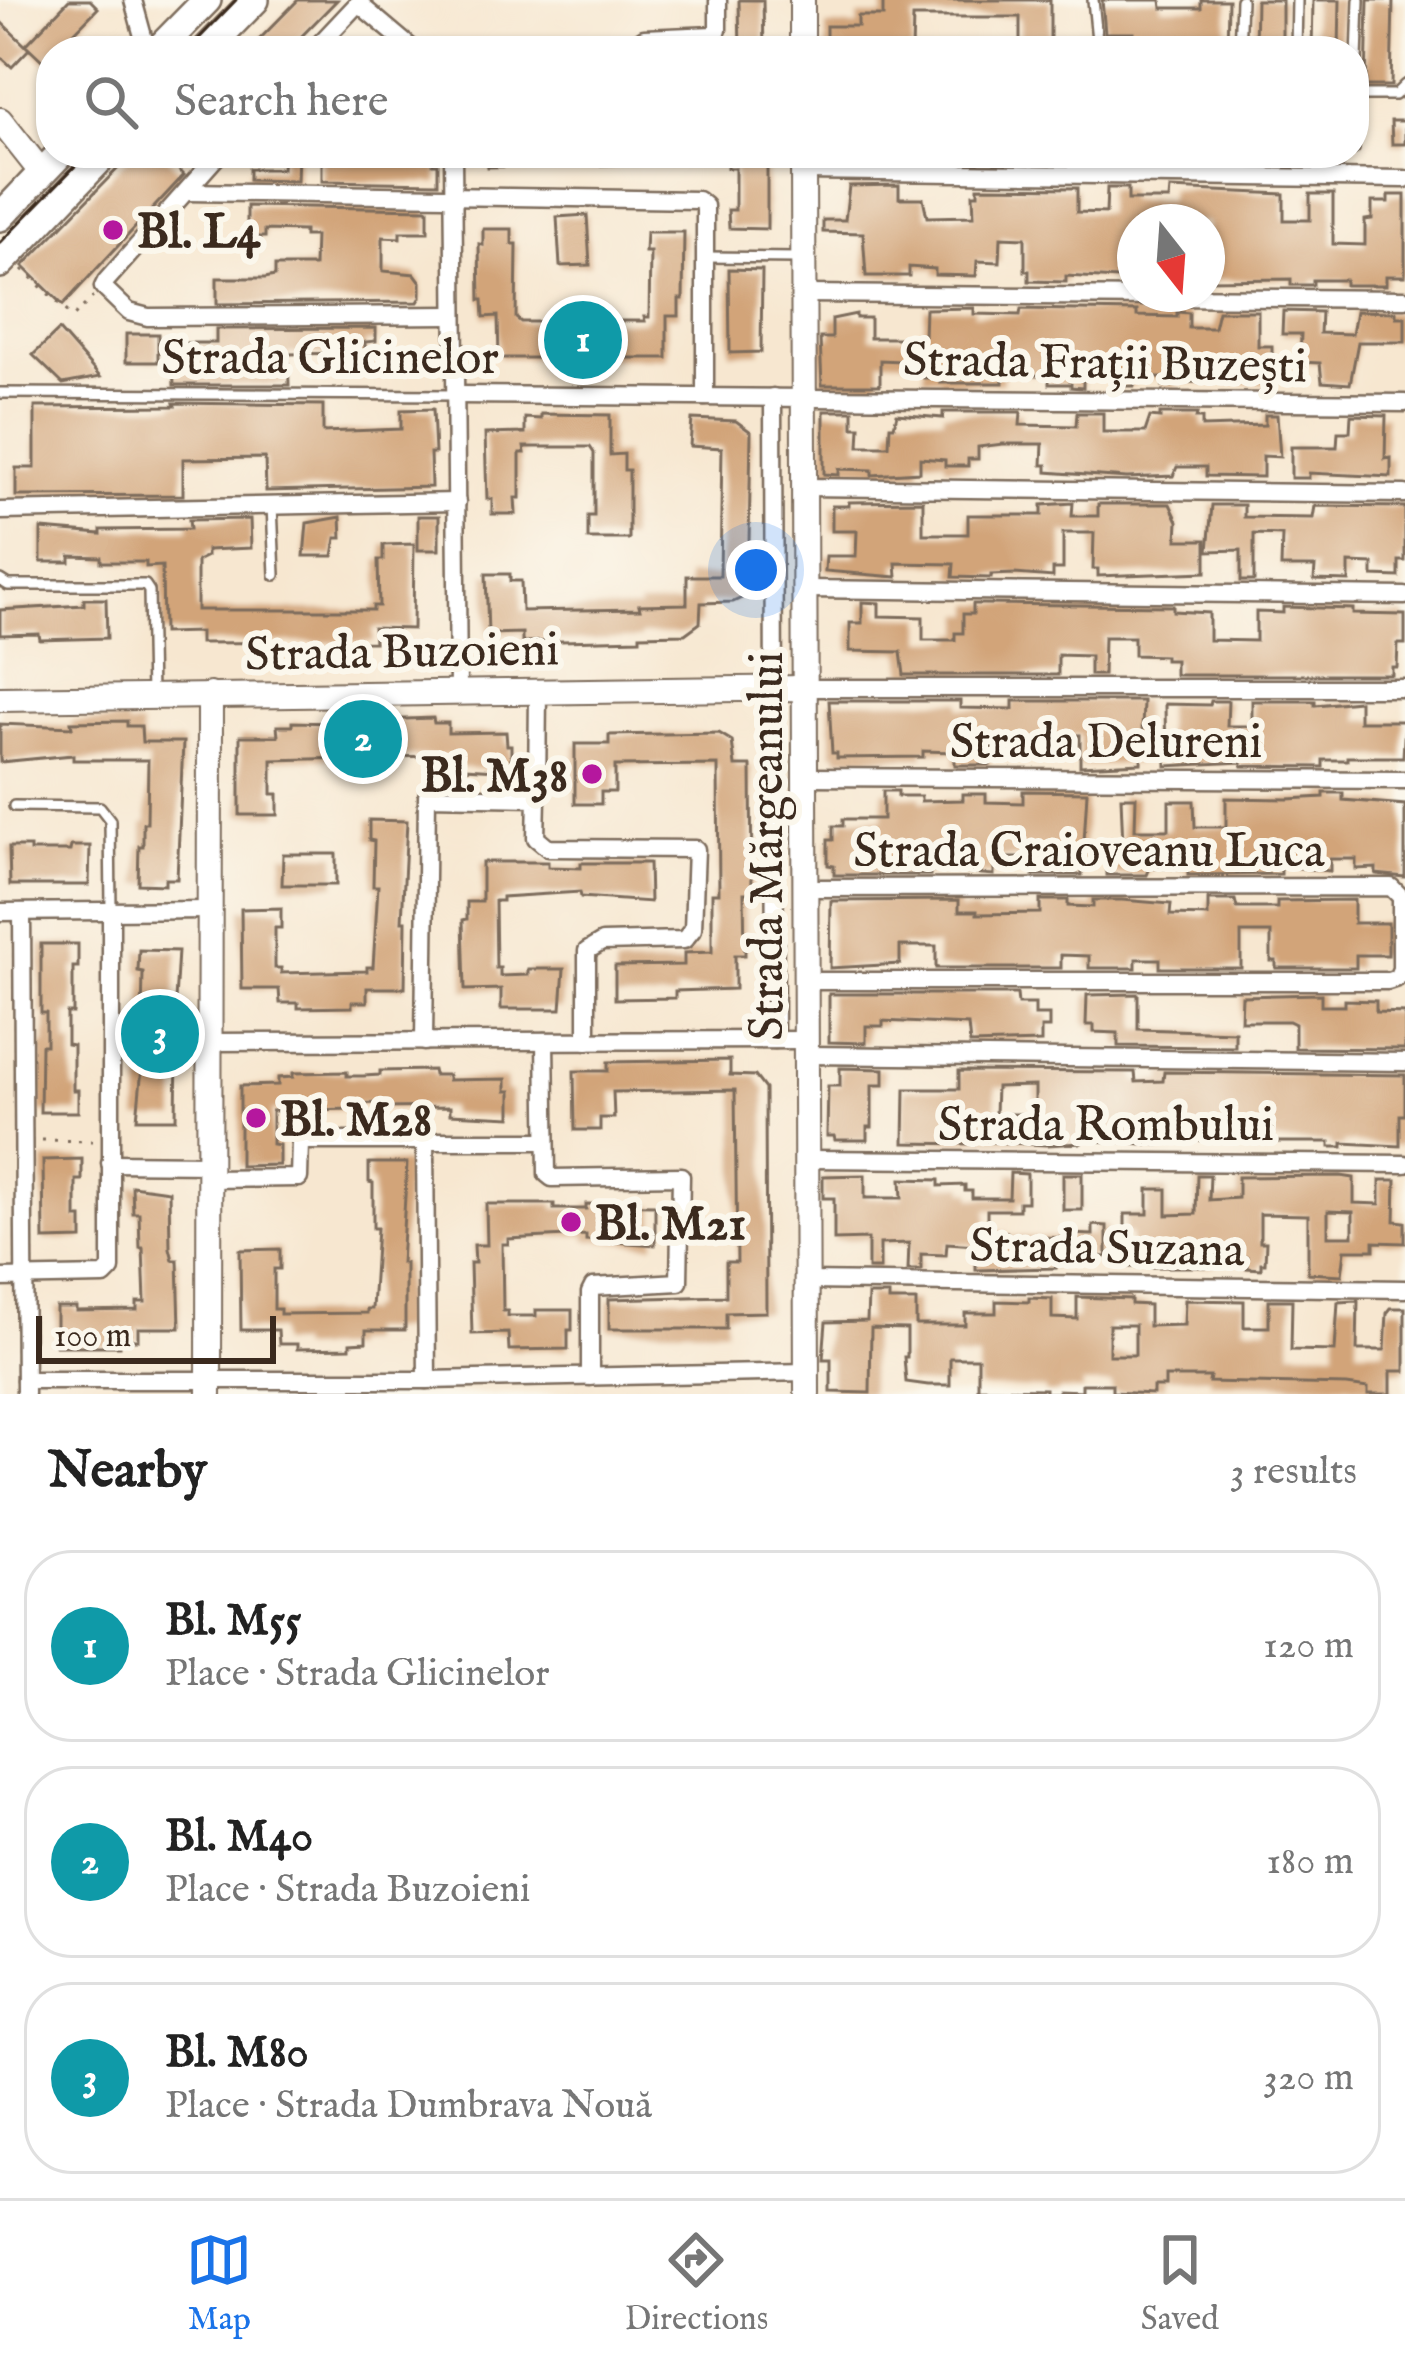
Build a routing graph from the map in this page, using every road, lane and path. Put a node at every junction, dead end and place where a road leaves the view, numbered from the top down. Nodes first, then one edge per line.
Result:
1 (133, 0) edge
2 (207, 0) edge
3 (255, 0) edge
4 (718, 0) edge
5 (802, 0) edge
6 (1094, 0) edge
7 (1241, 0) edge
8 (1297, 0) edge
9 (1359, 0) edge
10 (359, 2) edge
11 (143, 36) edge
12 (172, 36) edge
13 (220, 36) edge
14 (327, 36) edge
15 (398, 36) edge
16 (691, 36) edge
17 (802, 36) edge
18 (1097, 36) edge
19 (1240, 36) edge
20 (1296, 36) edge
21 (1357, 36) edge
22 (1405, 85) edge
23 (1369, 95) edge
24 (0, 119) edge
25 (36, 149) edge
26 (47, 168) edge
27 (92, 168) edge
28 (207, 168) edge
29 (453, 168) edge
30 (803, 168) edge
31 (1009, 168) edge
32 (1353, 168) edge
33 (1353, 178) junction
34 (1405, 179) edge
35 (187, 191) junction
36 (453, 198) junction
37 (0, 217) edge
38 (705, 257) junction
39 (803, 258) junction
40 (4, 260) edge
41 (103, 287) junction
42 (803, 294) junction
43 (1405, 299) edge
44 (454, 315) junction
45 (0, 394) edge
46 (456, 395) junction
47 (705, 397) junction
48 (773, 397) junction
49 (804, 397) junction
50 (1405, 403) edge
51 (805, 487) junction
52 (1405, 494) edge
53 (457, 502) junction
54 (272, 505) junction
55 (0, 511) edge
56 (275, 575) dead end
57 (0, 580) edge
58 (806, 590) junction
59 (1405, 596) edge
60 (775, 687) junction
61 (806, 688) junction
62 (1405, 688) edge
63 (538, 690) junction
64 (458, 692) junction
65 (210, 695) junction
66 (151, 696) junction
67 (0, 699) edge
68 (806, 777) junction
69 (1405, 781) edge
70 (537, 798) junction
71 (14, 806) dead end
72 (806, 889) junction
73 (209, 910) junction
74 (111, 911) junction
75 (0, 912) edge
76 (22, 912) junction
77 (1403, 936) edge
78 (807, 981) junction
79 (775, 1040) junction
80 (545, 1041) junction
81 (587, 1041) junction
82 (210, 1042) junction
83 (424, 1042) junction
84 (0, 1045) edge
85 (22, 1045) junction
86 (807, 1048) junction
87 (1405, 1062) edge
88 (22, 1140) junction
89 (425, 1140) junction
90 (544, 1141) junction
91 (110, 1142) junction
92 (807, 1159) junction
93 (110, 1163) junction
94 (1405, 1164) edge
95 (209, 1172) junction
96 (23, 1277) junction
97 (0, 1278) edge
98 (807, 1281) junction
99 (1405, 1289) edge
100 (590, 1377) junction
101 (427, 1380) junction
102 (807, 1383) edge
103 (341, 1386) edge
104 (546, 1386) edge
105 (26, 1387) edge
106 (209, 1388) edge

1 - 11 street
2 - 12 main road
3 - 13 main road
4 - 16 street
5 - 17 street
6 - 18 lane
7 - 19 lane
8 - 20 lane
9 - 21 lane
10 - 14 street
10 - 15 street
22 - 23 lane
24 - 25 street
26 - 37 main road
27 - 40 main road
28 - 35 street
29 - 36 street
30 - 39 street, Strada Mărgeanului
31 - 33 street
32 - 33 lane
33 - 34 street
35 - 36 street
35 - 41 street
36 - 38 street
36 - 44 street
38 - 39 lane
38 - 47 street
39 - 42 street, Strada Mărgeanului
40 - 41 path
41 - 44 street
42 - 43 street
42 - 49 street, Strada Mărgeanului
44 - 46 street
45 - 46 lane, Strada Glicinelor
46 - 47 street, Strada Glicinelor
46 - 53 street
47 - 48 street, Strada Glicinelor
48 - 49 street, Strada Glicinelor
48 - 60 street, Strada Mărgeanului
49 - 50 street, Strada Frații Buzești
49 - 51 street, Strada Mărgeanului
51 - 52 street
51 - 58 street, Strada Mărgeanului
53 - 54 street
53 - 64 street
54 - 55 street
54 - 56 lane
57 - 66 lane
58 - 59 street
58 - 61 street, Strada Mărgeanului
60 - 61 street, Strada Buzoieni
60 - 63 street, Strada Buzoieni
60 - 79 street, Strada Mărgeanului
61 - 62 street
61 - 68 street, Strada Mărgeanului
63 - 64 street, Strada Buzoieni
63 - 70 street
64 - 65 street, Strada Buzoieni
65 - 66 street, Strada Buzoieni
65 - 73 street
66 - 67 street, Strada Buzoieni
68 - 69 street, Strada Delureni
68 - 72 street, Strada Mărgeanului
70 - 81 street
70 - 83 street
71 - 74 lane
72 - 77 street, Strada Craioveanu Luca
72 - 78 street, Strada Mărgeanului
73 - 74 street
73 - 82 street
74 - 76 street
74 - 91 street
75 - 76 street
76 - 85 street
77 - 78 street
78 - 86 street, Strada Mărgeanului
79 - 81 street
79 - 86 street
80 - 81 street
80 - 83 street
80 - 90 street
82 - 83 street
82 - 95 street
84 - 85 street
85 - 88 street
86 - 87 street
86 - 92 street, Strada Mărgeanului
88 - 91 path
88 - 96 street
89 - 90 street
89 - 95 street
89 - 101 street
90 - 100 street
91 - 93 street
92 - 94 street, Strada Rombului
92 - 98 street, Strada Mărgeanului
93 - 95 street
93 - 96 street
95 - 106 street
96 - 97 street
96 - 105 street
98 - 99 street, Strada Suzana
98 - 102 street, Strada Mărgeanului
100 - 102 street
100 - 104 street
101 - 103 street
101 - 104 street
103 - 106 street
105 - 106 street

